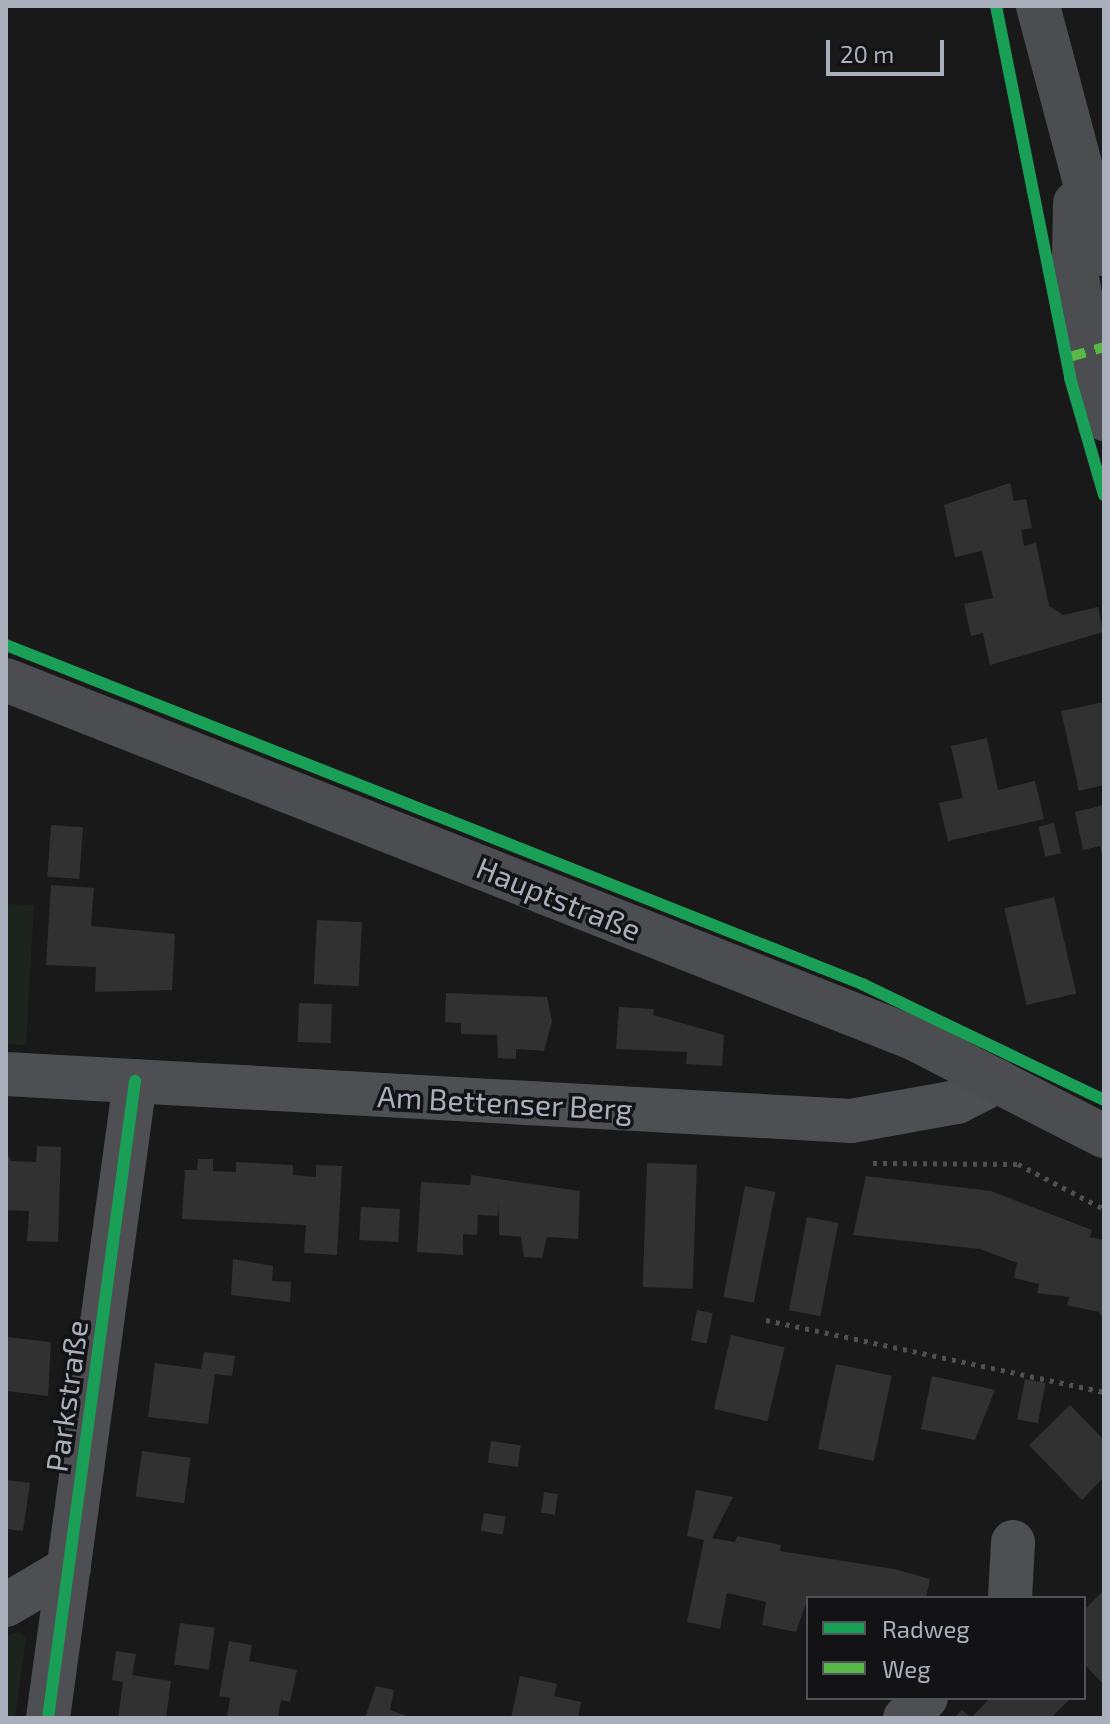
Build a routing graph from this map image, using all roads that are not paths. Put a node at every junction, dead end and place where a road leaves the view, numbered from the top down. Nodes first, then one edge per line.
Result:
1 (1038, 6) edge
2 (1076, 168) junction
3 (1104, 254) edge
4 (1104, 419) edge
5 (6, 680) edge
6 (6, 1074) edge
7 (135, 1081) junction
8 (998, 1081) junction
9 (1104, 1136) edge
10 (1013, 1542) dead end
11 (69, 1568) junction
12 (1010, 1596) edge
13 (6, 1605) edge
14 (924, 1700) edge
15 (48, 1718) edge
16 (905, 1718) edge

1 - 2 street
2 - 3 street
2 - 4 street
5 - 8 street, Hauptstraße
6 - 7 street, Am Bettenser Berg
7 - 8 street, Am Bettenser Berg
7 - 11 street, Parkstraße
8 - 9 street, Hauptstraße
10 - 12 street
11 - 13 street
11 - 15 street, Parkstraße
14 - 16 street

